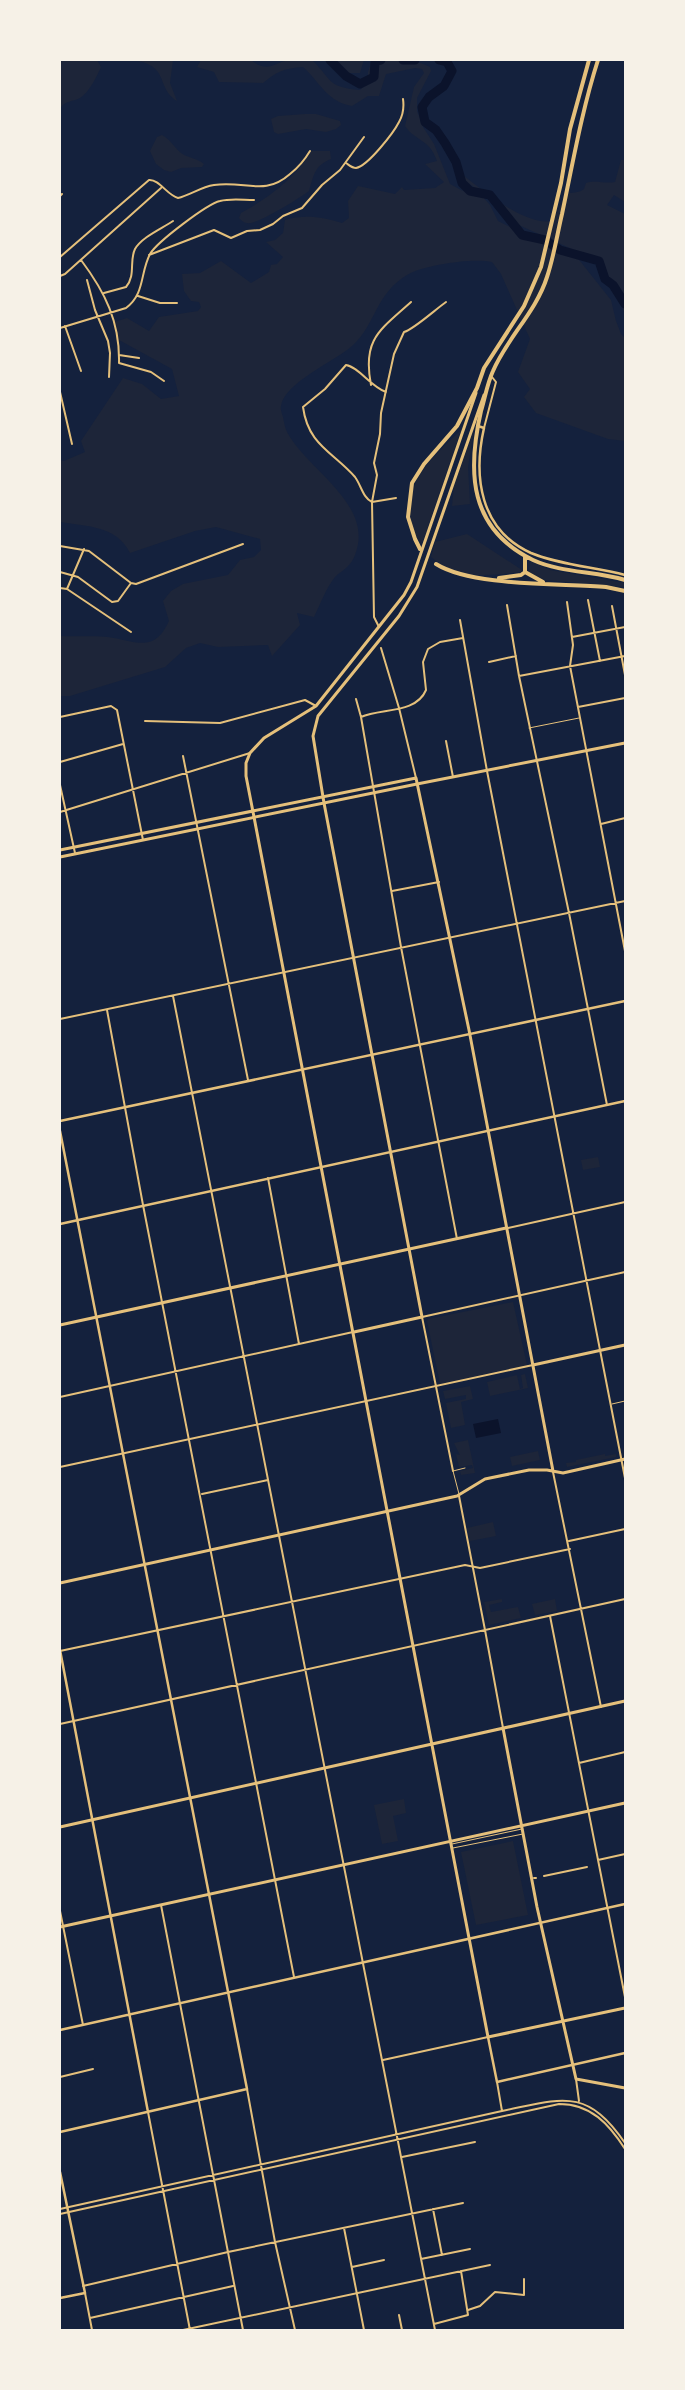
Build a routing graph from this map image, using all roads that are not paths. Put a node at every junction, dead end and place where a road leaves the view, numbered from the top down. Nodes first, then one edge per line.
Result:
1 (589, 60) edge
2 (598, 60) edge
3 (403, 99) dead end
4 (364, 137) dead end
5 (310, 151) dead end
6 (346, 163) junction
7 (162, 188) junction
8 (254, 200) dead end
9 (173, 221) dead end
10 (149, 255) junction
11 (60, 257) edge
12 (81, 260) junction
13 (60, 276) edge
14 (87, 280) dead end
15 (104, 292) junction
16 (138, 296) junction
17 (411, 302) dead end
18 (446, 302) dead end
19 (177, 303) dead end
20 (111, 311) junction
21 (98, 316) junction
22 (65, 326) junction
23 (60, 328) edge
24 (119, 355) junction
25 (139, 358) dead end
26 (81, 370) dead end
27 (109, 377) dead end
28 (491, 377) junction
29 (164, 381) dead end
30 (371, 385) junction
31 (477, 388) junction
32 (486, 390) junction
33 (60, 392) edge
34 (386, 392) junction
35 (478, 426) junction
36 (484, 428) junction
37 (72, 444) dead end
38 (396, 498) dead end
39 (372, 502) junction
40 (243, 544) dead end
41 (60, 546) edge
42 (84, 549) junction
43 (420, 549) dead end
44 (525, 556) junction
45 (436, 564) dead end
46 (60, 572) edge
47 (525, 572) junction
48 (73, 574) junction
49 (625, 575) edge
50 (489, 579) junction
51 (625, 580) edge
52 (131, 583) junction
53 (544, 583) junction
54 (60, 588) edge
55 (67, 589) junction
56 (625, 590) edge
57 (588, 600) dead end
58 (567, 602) dead end
59 (507, 605) dead end
60 (612, 606) dead end
61 (460, 620) dead end
62 (625, 627) edge
63 (380, 628) junction
64 (616, 628) junction
65 (131, 632) dead end
66 (594, 632) junction
67 (572, 637) junction
68 (463, 638) junction
69 (381, 648) dead end
70 (516, 656) junction
71 (625, 656) edge
72 (622, 657) junction
73 (600, 661) junction
74 (489, 662) dead end
75 (570, 666) junction
76 (625, 675) edge
77 (519, 676) junction
78 (625, 698) edge
79 (356, 699) dead end
80 (316, 706) junction
81 (578, 707) junction
82 (399, 708) junction
83 (60, 717) edge
84 (361, 717) junction
85 (580, 718) junction
86 (145, 722) dead end
87 (529, 728) junction
88 (446, 741) dead end
89 (123, 744) junction
90 (625, 744) edge
91 (586, 751) junction
92 (250, 753) junction
93 (183, 756) dead end
94 (536, 761) junction
95 (60, 762) edge
96 (487, 771) junction
97 (186, 773) junction
98 (453, 777) junction
99 (416, 778) junction
100 (417, 784) junction
101 (60, 785) edge
102 (372, 787) junction
103 (133, 790) junction
104 (374, 793) junction
105 (322, 796) junction
106 (324, 803) junction
107 (66, 810) junction
108 (253, 811) junction
109 (60, 812) edge
110 (254, 817) junction
111 (625, 818) edge
112 (195, 823) junction
113 (600, 824) junction
114 (196, 829) junction
115 (142, 834) junction
116 (143, 840) junction
117 (74, 847) junction
118 (60, 850) edge
119 (76, 854) junction
120 (60, 857) edge
121 (439, 882) junction
122 (391, 891) junction
123 (625, 901) edge
124 (616, 903) junction
125 (569, 913) junction
126 (518, 924) junction
127 (450, 937) junction
128 (401, 948) junction
129 (625, 951) edge
130 (353, 958) junction
131 (284, 972) junction
132 (228, 984) junction
133 (173, 996) junction
134 (625, 1001) edge
135 (587, 1009) junction
136 (107, 1010) junction
137 (60, 1019) edge
138 (537, 1020) junction
139 (469, 1034) junction
140 (420, 1045) junction
141 (372, 1055) junction
142 (304, 1070) junction
143 (248, 1081) junction
144 (192, 1093) junction
145 (625, 1101) edge
146 (606, 1106) junction
147 (126, 1107) junction
148 (555, 1116) junction
149 (60, 1121) edge
150 (60, 1130) edge
151 (487, 1131) junction
152 (438, 1142) junction
153 (390, 1152) junction
154 (321, 1166) junction
155 (268, 1178) junction
156 (211, 1190) junction
157 (625, 1202) edge
158 (143, 1205) junction
159 (574, 1213) junction
160 (78, 1220) junction
161 (60, 1224) edge
162 (506, 1228) junction
163 (457, 1239) junction
164 (409, 1250) junction
165 (341, 1264) junction
166 (625, 1272) edge
167 (287, 1275) junction
168 (587, 1281) junction
169 (230, 1288) junction
170 (519, 1295) junction
171 (163, 1302) junction
172 (96, 1317) junction
173 (422, 1317) junction
174 (60, 1325) edge
175 (354, 1332) junction
176 (299, 1344) junction
177 (625, 1345) edge
178 (600, 1350) junction
179 (244, 1356) junction
180 (533, 1366) junction
181 (177, 1371) junction
182 (110, 1386) junction
183 (435, 1386) junction
184 (60, 1397) edge
185 (366, 1401) junction
186 (625, 1402) edge
187 (611, 1404) junction
188 (258, 1425) junction
189 (190, 1439) junction
190 (123, 1454) junction
191 (623, 1460) edge
192 (60, 1467) edge
193 (465, 1468) dead end
194 (454, 1471) junction
195 (553, 1471) junction
196 (625, 1478) edge
197 (268, 1480) junction
198 (201, 1494) junction
199 (459, 1495) junction
200 (388, 1511) junction
201 (625, 1529) edge
202 (278, 1535) junction
203 (568, 1542) junction
204 (570, 1549) junction
205 (212, 1550) junction
206 (144, 1564) junction
207 (472, 1566) junction
208 (402, 1578) junction
209 (60, 1582) edge
210 (625, 1599) edge
211 (291, 1602) junction
212 (582, 1609) junction
213 (224, 1616) junction
214 (550, 1616) junction
215 (485, 1630) junction
216 (158, 1631) junction
217 (415, 1646) junction
218 (60, 1651) edge
219 (306, 1670) junction
220 (238, 1685) junction
221 (171, 1699) junction
222 (625, 1701) edge
223 (601, 1707) junction
224 (570, 1714) junction
225 (73, 1721) junction
226 (60, 1724) edge
227 (504, 1728) junction
228 (433, 1744) junction
229 (625, 1752) edge
230 (579, 1762) junction
231 (325, 1768) junction
232 (257, 1784) junction
233 (190, 1798) junction
234 (625, 1803) edge
235 (588, 1811) junction
236 (92, 1819) junction
237 (60, 1827) edge
238 (523, 1827) junction
239 (524, 1833) junction
240 (451, 1843) junction
241 (452, 1848) junction
242 (625, 1854) edge
243 (598, 1860) junction
244 (343, 1865) junction
245 (599, 1865) junction
246 (594, 1866) dead end
247 (587, 1867) dead end
248 (544, 1876) dead end
249 (276, 1880) junction
250 (209, 1894) junction
251 (625, 1904) edge
252 (161, 1905) junction
253 (608, 1908) junction
254 (60, 1910) edge
255 (110, 1916) junction
256 (542, 1923) junction
257 (62, 1927) edge
258 (470, 1939) junction
259 (363, 1963) junction
260 (294, 1978) junction
261 (228, 1992) junction
262 (625, 1997) edge
263 (180, 2004) junction
264 (625, 2008) edge
265 (130, 2014) junction
266 (563, 2020) junction
267 (83, 2025) junction
268 (60, 2030) edge
269 (488, 2037) junction
270 (625, 2053) edge
271 (382, 2060) junction
272 (572, 2065) junction
273 (93, 2069) dead end
274 (60, 2076) edge
275 (576, 2079) junction
276 (497, 2082) junction
277 (625, 2088) edge
278 (247, 2089) junction
279 (198, 2100) junction
280 (580, 2102) junction
281 (502, 2110) junction
282 (148, 2112) junction
283 (60, 2132) edge
284 (397, 2134) junction
285 (398, 2140) junction
286 (475, 2142) dead end
287 (625, 2143) edge
288 (625, 2148) edge
289 (402, 2157) junction
290 (260, 2166) junction
291 (261, 2170) junction
292 (60, 2172) edge
293 (212, 2176) junction
294 (213, 2180) junction
295 (61, 2184) edge
296 (162, 2187) junction
297 (163, 2192) junction
298 (463, 2202) dead end
299 (68, 2207) junction
300 (60, 2209) edge
301 (433, 2209) junction
302 (69, 2212) junction
303 (412, 2213) junction
304 (60, 2214) edge
305 (344, 2228) junction
306 (275, 2242) junction
307 (470, 2249) dead end
308 (228, 2252) junction
309 (442, 2255) junction
310 (421, 2259) junction
311 (384, 2260) dead end
312 (177, 2264) junction
313 (490, 2265) dead end
314 (351, 2267) junction
315 (461, 2271) junction
316 (425, 2278) junction
317 (524, 2279) dead end
318 (83, 2286) junction
319 (234, 2286) junction
320 (356, 2292) junction
321 (85, 2293) junction
322 (183, 2296) junction
323 (60, 2298) edge
324 (290, 2306) junction
325 (468, 2310) junction
326 (399, 2315) dead end
327 (90, 2318) junction
328 (240, 2318) junction
329 (434, 2324) junction
330 (189, 2329) edge
331 (92, 2330) edge
332 (183, 2330) edge
333 (243, 2330) edge
334 (295, 2330) edge
335 (364, 2330) edge
336 (402, 2330) edge
337 (435, 2330) edge

1 - 31 highway
2 - 28 highway
3 - 6 street
4 - 6 street
5 - 7 street
6 - 10 street
7 - 11 street
7 - 12 street
8 - 10 street
9 - 15 street
10 - 16 street
12 - 13 street
12 - 15 street
14 - 21 street
15 - 20 street
16 - 19 street
16 - 20 street
17 - 30 street
18 - 34 street
20 - 21 street
20 - 24 street
21 - 22 street
21 - 27 street
22 - 23 street
22 - 26 street
24 - 25 street
24 - 29 street
28 - 32 highway
28 - 36 street
30 - 34 street
30 - 39 street
31 - 43 highway
31 - 63 main road
32 - 35 highway
32 - 105 main road
33 - 37 street
34 - 39 street
35 - 36 street
35 - 44 highway
36 - 49 street
38 - 39 street
39 - 63 street
40 - 52 street
41 - 42 street
42 - 48 street
42 - 52 street
44 - 47 highway
44 - 51 highway
45 - 50 highway
46 - 48 street
47 - 50 highway
47 - 53 highway
48 - 52 street
48 - 55 street
50 - 53 highway
53 - 56 highway
54 - 55 street
55 - 65 street
57 - 66 street
58 - 67 street
59 - 70 street
60 - 64 street
61 - 68 street
62 - 64 street
63 - 80 main road
64 - 66 street
64 - 72 street
66 - 67 street
66 - 73 street
67 - 75 street
68 - 82 street
68 - 96 street
69 - 82 street
70 - 74 street
70 - 77 street
71 - 72 street
72 - 73 street
72 - 76 street
73 - 75 street
75 - 77 street
75 - 81 street
77 - 87 street
78 - 81 street
79 - 84 street
80 - 86 street
80 - 92 main road
81 - 85 street
82 - 84 street
82 - 99 street
83 - 89 street
84 - 102 street
85 - 87 lane
85 - 91 street
87 - 94 street
88 - 98 street
89 - 95 street
89 - 103 street
90 - 91 main road
91 - 94 main road
91 - 113 street
92 - 97 street
92 - 108 main road
93 - 97 street
94 - 96 main road
94 - 125 street
96 - 98 main road
96 - 126 street
97 - 103 street
97 - 112 street
98 - 100 main road
99 - 100 main road
99 - 102 main road
100 - 104 main road
100 - 121 main road
101 - 107 street
102 - 104 street
102 - 105 main road
103 - 107 street
103 - 115 street
104 - 106 main road
104 - 122 street
105 - 106 main road
105 - 108 main road
106 - 110 main road
106 - 130 main road
107 - 109 street
107 - 117 street
108 - 110 main road
108 - 112 main road
110 - 114 main road
110 - 131 main road
111 - 113 street
112 - 114 street
112 - 115 main road
113 - 124 street
114 - 116 main road
114 - 132 street
115 - 116 street
115 - 117 main road
116 - 119 main road
117 - 118 main road
117 - 119 street
119 - 120 main road
121 - 122 street
121 - 127 main road
122 - 128 street
123 - 124 street
124 - 125 street
124 - 129 street
125 - 126 street
125 - 135 street
126 - 127 street
126 - 138 street
127 - 128 street
127 - 139 main road
128 - 130 street
128 - 140 street
130 - 131 street
130 - 141 main road
131 - 132 street
131 - 142 main road
132 - 133 street
132 - 143 street
133 - 136 street
133 - 144 street
134 - 135 street
135 - 138 street
135 - 146 street
136 - 137 street
136 - 147 street
138 - 139 street
138 - 148 street
139 - 140 street
139 - 151 main road
140 - 141 street
140 - 152 street
141 - 142 street
141 - 153 main road
142 - 143 street
142 - 154 main road
143 - 144 street
144 - 147 street
144 - 156 street
145 - 146 street
146 - 148 street
147 - 149 street
147 - 158 street
148 - 151 street
148 - 159 street
150 - 160 street
151 - 152 street
151 - 162 main road
152 - 153 street
152 - 163 street
153 - 154 street
153 - 164 main road
154 - 155 street
154 - 165 main road
155 - 156 street
155 - 167 street
156 - 158 street
156 - 169 street
157 - 159 street
158 - 160 street
158 - 171 street
159 - 162 street
159 - 168 street
160 - 161 street
160 - 172 street
162 - 163 main road
162 - 170 main road
163 - 164 main road
164 - 165 main road
164 - 173 main road
165 - 167 main road
165 - 175 main road
166 - 168 street
167 - 169 main road
167 - 176 street
168 - 170 street
168 - 178 street
169 - 171 main road
169 - 179 street
170 - 173 street
170 - 180 main road
171 - 172 main road
171 - 181 street
172 - 174 main road
172 - 182 street
173 - 175 main road
173 - 183 street
175 - 176 street
175 - 185 main road
176 - 179 street
177 - 178 main road
178 - 180 main road
178 - 187 street
179 - 181 street
179 - 188 street
180 - 183 street
180 - 195 main road
181 - 182 street
181 - 189 street
182 - 184 street
182 - 190 street
183 - 185 street
183 - 194 street
185 - 188 street
185 - 200 main road
186 - 187 lane
187 - 191 street
188 - 189 street
188 - 197 street
189 - 190 street
189 - 198 street
190 - 192 street
190 - 206 street
191 - 195 main road
191 - 196 street
193 - 194 lane
194 - 199 lane
195 - 199 main road
195 - 203 street
197 - 198 street
197 - 202 street
198 - 205 street
199 - 200 main road
199 - 207 street
200 - 202 main road
200 - 208 main road
201 - 203 street
202 - 205 main road
202 - 211 street
203 - 204 street
204 - 207 street
204 - 212 street
205 - 206 main road
205 - 213 street
206 - 209 main road
206 - 216 street
207 - 208 street
207 - 215 street
208 - 211 street
208 - 217 main road
210 - 212 street
211 - 213 street
211 - 219 street
212 - 214 street
212 - 223 street
213 - 216 street
213 - 220 street
214 - 215 street
214 - 224 street
215 - 217 street
215 - 227 street
216 - 218 street
216 - 221 street
217 - 219 street
217 - 228 main road
218 - 225 street
219 - 220 street
219 - 231 street
220 - 221 street
220 - 232 street
221 - 225 street
221 - 233 street
222 - 223 main road
223 - 224 main road
224 - 227 main road
224 - 230 street
225 - 226 street
225 - 236 street
227 - 228 main road
227 - 238 main road
228 - 231 main road
228 - 240 main road
229 - 230 street
230 - 235 street
231 - 232 main road
231 - 244 street
232 - 233 main road
232 - 249 street
233 - 236 main road
233 - 250 street
234 - 235 main road
235 - 238 main road
235 - 243 street
236 - 237 main road
236 - 255 street
238 - 239 main road
238 - 240 main road
239 - 241 lane
239 - 256 main road
240 - 241 main road
240 - 244 main road
241 - 258 main road
242 - 243 street
243 - 245 street
244 - 249 main road
244 - 259 street
245 - 246 street
245 - 253 street
247 - 248 street
249 - 250 main road
249 - 260 street
250 - 252 main road
250 - 261 street
251 - 253 street
252 - 255 main road
252 - 263 street
253 - 256 street
253 - 262 street
254 - 257 street
255 - 257 main road
255 - 265 street
256 - 258 street
256 - 266 main road
257 - 267 street
258 - 259 street
258 - 269 main road
259 - 260 street
259 - 271 street
260 - 261 street
261 - 263 street
261 - 278 street
263 - 265 street
263 - 279 street
264 - 266 main road
265 - 267 street
265 - 282 street
266 - 269 main road
266 - 272 main road
267 - 268 street
269 - 271 street
269 - 276 street
270 - 272 street
271 - 284 street
272 - 275 main road
272 - 276 street
273 - 274 street
275 - 277 main road
275 - 280 street
276 - 281 street
278 - 279 street
278 - 290 street
279 - 282 street
279 - 293 street
280 - 281 street
280 - 287 street
281 - 284 street
282 - 283 street
282 - 296 street
284 - 285 street
284 - 290 street
285 - 288 street
285 - 289 street
285 - 291 street
286 - 289 street
289 - 303 street
290 - 291 street
290 - 293 street
291 - 294 street
291 - 306 street
292 - 295 street
293 - 294 street
293 - 296 street
294 - 297 street
294 - 308 street
295 - 299 street
296 - 297 street
296 - 299 street
297 - 302 street
297 - 312 street
298 - 301 street
299 - 300 street
299 - 302 street
301 - 303 street
301 - 309 street
302 - 304 street
302 - 318 street
303 - 305 street
303 - 310 street
305 - 306 street
305 - 314 street
306 - 308 street
306 - 324 street
307 - 309 street
308 - 312 street
308 - 319 street
309 - 310 street
310 - 316 street
311 - 314 street
312 - 318 street
312 - 322 street
313 - 315 street
314 - 320 street
315 - 316 street
315 - 325 street
316 - 320 street
316 - 329 street
317 - 325 street
318 - 321 street
319 - 322 street
319 - 328 street
320 - 324 street
320 - 335 street
321 - 323 street
321 - 327 street
322 - 327 street
322 - 330 street
324 - 328 street
324 - 334 street
325 - 329 street
326 - 336 street
327 - 331 street
328 - 330 street
328 - 333 street
329 - 337 street
330 - 332 street

